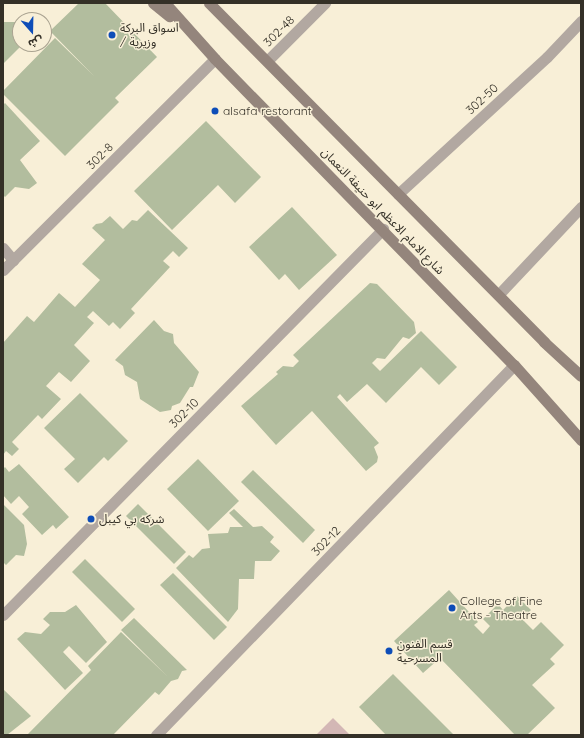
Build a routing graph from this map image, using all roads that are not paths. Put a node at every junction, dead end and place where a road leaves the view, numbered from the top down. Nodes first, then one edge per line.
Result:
1 (154, 3) edge
2 (165, 3) edge
3 (210, 3) edge
4 (213, 3) edge
5 (325, 3) edge
6 (221, 14) junction
7 (581, 21) edge
8 (198, 40) junction
9 (215, 59) junction
10 (268, 60) junction
11 (398, 194) junction
12 (581, 206) edge
13 (383, 229) junction
14 (3, 248) edge
15 (13, 260) junction
16 (3, 270) edge
17 (499, 294) junction
18 (514, 365) junction
19 (581, 376) edge
20 (581, 440) edge
21 (3, 615) edge
22 (156, 735) edge

1 - 8 main road
2 - 8 main road, شارع الامام الاعظم ابو حنيفة النعمان
3 - 6 main road, شارع الامام الاعظم ابو حنيفة النعمان
4 - 6 main road
5 - 10 street, 302-48
6 - 10 main road, شارع الامام الاعظم ابو حنيفة النعمان
7 - 11 street, 302-50
8 - 9 main road, شارع الامام الاعظم ابو حنيفة النعمان
9 - 13 main road, شارع الامام الاعظم ابو حنيفة النعمان
9 - 15 street, 302-8
10 - 11 main road, شارع الامام الاعظم ابو حنيفة النعمان
11 - 17 main road, شارع الامام الاعظم ابو حنيفة النعمان
12 - 17 street
13 - 18 main road, شارع الامام الاعظم ابو حنيفة النعمان
13 - 21 street, 302-10
14 - 15 street
15 - 16 street, 302-8
17 - 19 main road, شارع الامام الاعظم ابو حنيفة النعمان
18 - 20 main road, شارع الامام الاعظم ابو حنيفة النعمان
18 - 22 street, 302-12

